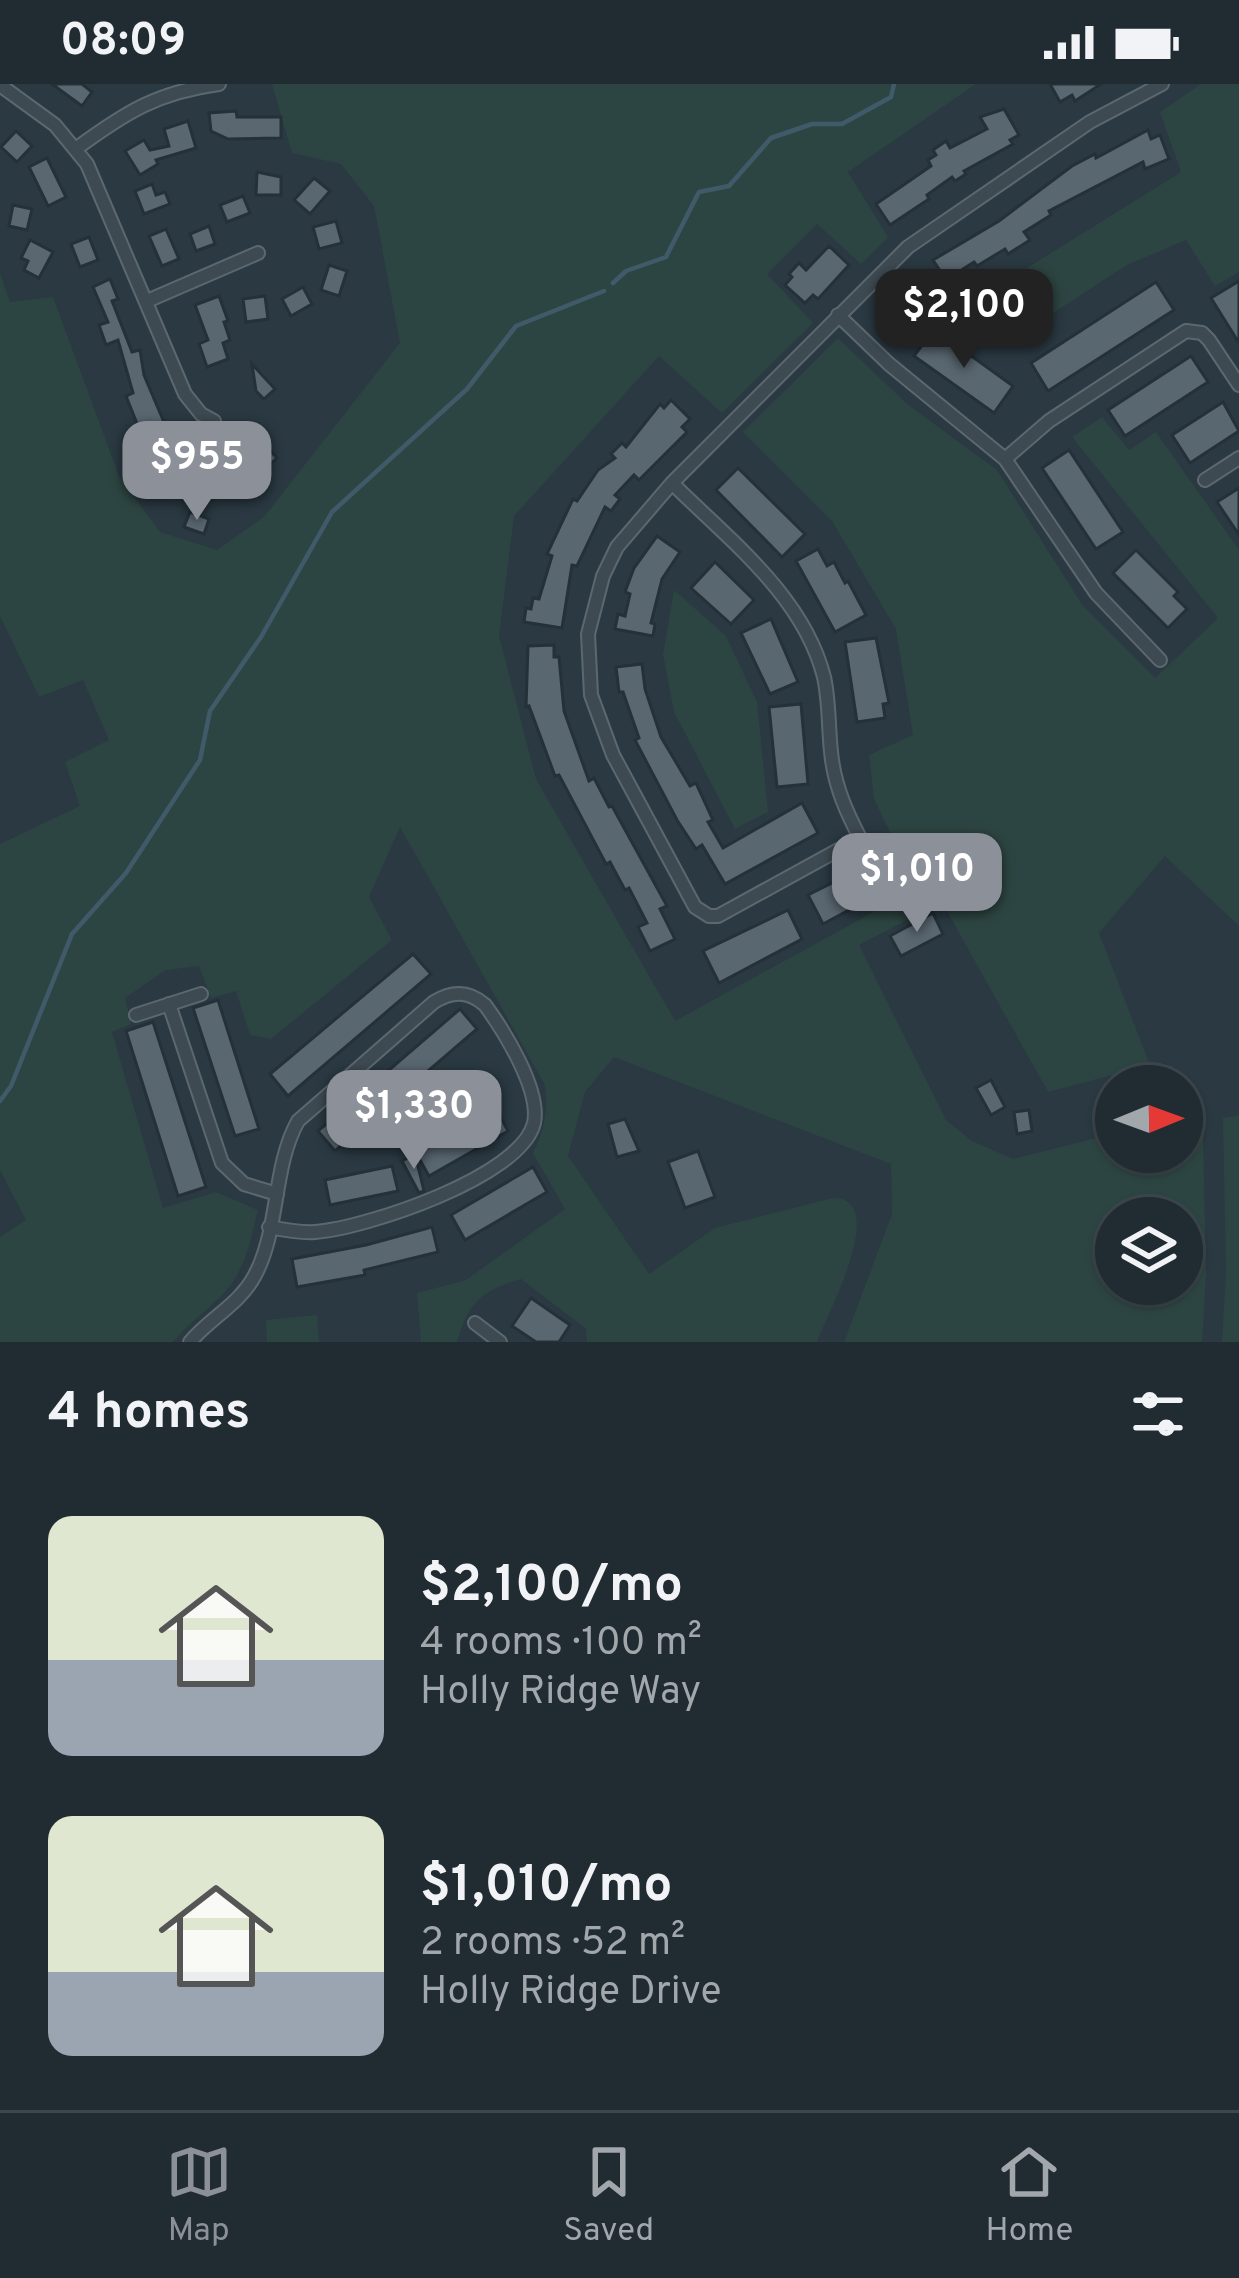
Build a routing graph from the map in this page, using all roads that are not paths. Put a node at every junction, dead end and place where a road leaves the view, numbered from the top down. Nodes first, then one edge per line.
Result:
1 (219, 84) edge
2 (1162, 84) edge
3 (0, 85) edge
4 (77, 148) junction
5 (258, 254) dead end
6 (147, 301) junction
7 (838, 315) junction
8 (1239, 385) edge
9 (214, 421) dead end
10 (1239, 458) edge
11 (1005, 460) junction
12 (1205, 480) dead end
13 (672, 483) junction
14 (1160, 660) dead end
15 (201, 994) dead end
16 (169, 1004) junction
17 (136, 1015) dead end
18 (277, 1194) junction
19 (269, 1227) junction
20 (475, 1323) dead end
21 (190, 1342) edge
22 (500, 1342) edge

1 - 4 street
2 - 7 street
3 - 4 street
4 - 6 street
5 - 6 street
6 - 9 street
7 - 11 street
7 - 13 street
8 - 11 street
10 - 12 street
11 - 14 street
13 - 13 street
15 - 16 street
16 - 17 street
16 - 18 street
18 - 19 street
18 - 19 street
19 - 21 street
20 - 22 street

